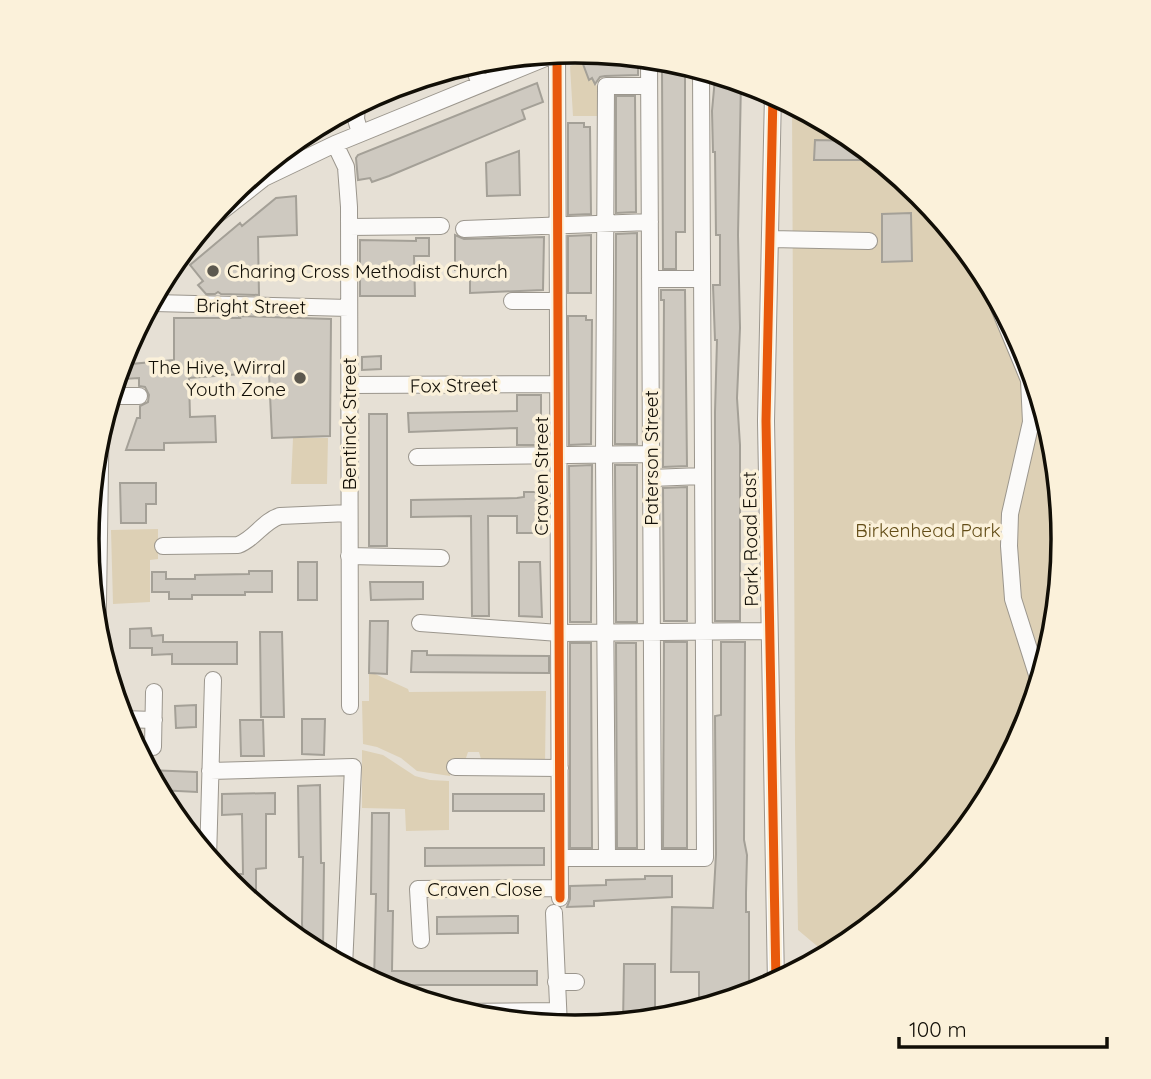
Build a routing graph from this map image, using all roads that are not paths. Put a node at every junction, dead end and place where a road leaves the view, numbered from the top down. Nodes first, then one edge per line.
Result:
1 (558, 64) edge
2 (526, 66) edge
3 (651, 69) edge
4 (476, 74) edge
5 (701, 80) edge
6 (480, 84) junction
7 (649, 86) junction
8 (774, 106) edge
9 (356, 117) edge
10 (360, 133) junction
11 (335, 144) junction
12 (277, 168) edge
13 (650, 222) junction
14 (604, 224) junction
15 (441, 226) dead end
16 (557, 226) junction
17 (349, 227) junction
18 (464, 229) dead end
19 (771, 239) junction
20 (869, 241) dead end
21 (650, 279) junction
22 (702, 279) junction
23 (512, 301) dead end
24 (558, 302) junction
25 (162, 303) edge
26 (349, 308) junction
27 (558, 384) junction
28 (351, 385) junction
29 (121, 396) edge
30 (139, 396) dead end
31 (1030, 397) edge
32 (559, 454) junction
33 (651, 454) junction
34 (604, 455) junction
35 (418, 457) dead end
36 (702, 476) junction
37 (651, 478) junction
38 (349, 513) junction
39 (163, 547) dead end
40 (349, 556) junction
41 (441, 558) dead end
42 (420, 624) dead end
43 (769, 631) junction
44 (559, 633) junction
45 (650, 633) junction
46 (702, 633) junction
47 (605, 634) junction
48 (1035, 667) edge
49 (213, 680) dead end
50 (154, 692) dead end
51 (350, 706) dead end
52 (134, 719) edge
53 (154, 720) junction
54 (153, 747) dead end
55 (455, 767) dead end
56 (559, 768) junction
57 (210, 771) junction
58 (208, 844) edge
59 (560, 858) junction
60 (607, 858) junction
61 (653, 858) junction
62 (558, 900) junction
63 (421, 940) dead end
64 (344, 956) edge
65 (776, 972) edge
66 (556, 982) junction
67 (576, 982) dead end
68 (558, 1015) edge

1 - 16 street, Craven Street
2 - 6 street
3 - 7 street, Paterson Street
4 - 6 street
5 - 22 street
6 - 10 street
7 - 13 street, Paterson Street
7 - 14 street
8 - 19 street, Park Road East
9 - 10 street
10 - 11 street
11 - 12 street
11 - 17 street, Bentinck Street
13 - 14 street
13 - 21 street, Paterson Street
14 - 16 street
14 - 34 street
15 - 17 street
16 - 18 street
16 - 24 street, Craven Street
17 - 26 street, Bentinck Street
19 - 20 street
19 - 43 street, Park Road East
21 - 22 street
21 - 33 street, Paterson Street
22 - 36 street
23 - 24 street
24 - 27 street, Craven Street
25 - 26 street, Bright Street
26 - 28 street, Bentinck Street
27 - 28 street, Fox Street
27 - 32 street, Craven Street
28 - 38 street, Bentinck Street
29 - 30 street
31 - 48 street
32 - 34 street
32 - 35 street
32 - 44 street, Craven Street
33 - 34 street
33 - 37 street, Paterson Street
34 - 47 street
36 - 37 street
36 - 46 street
37 - 45 street, Paterson Street
38 - 39 street
38 - 40 street, Bentinck Street
40 - 41 street
40 - 51 street, Bentinck Street
42 - 44 street
43 - 46 street
43 - 65 street, Park Road East
44 - 47 street
44 - 56 street, Craven Street
45 - 46 street
45 - 47 street
45 - 61 street, Paterson Street
46 - 61 street
47 - 60 street
49 - 57 street
50 - 53 street
52 - 53 street
53 - 54 street
55 - 56 street
56 - 59 street, Craven Street
57 - 58 street
57 - 64 street
59 - 60 street
59 - 62 street, Craven Street
60 - 61 street
62 - 63 street, Craven Close
62 - 66 street, Craven Street
66 - 67 street
66 - 68 street, Craven Street

